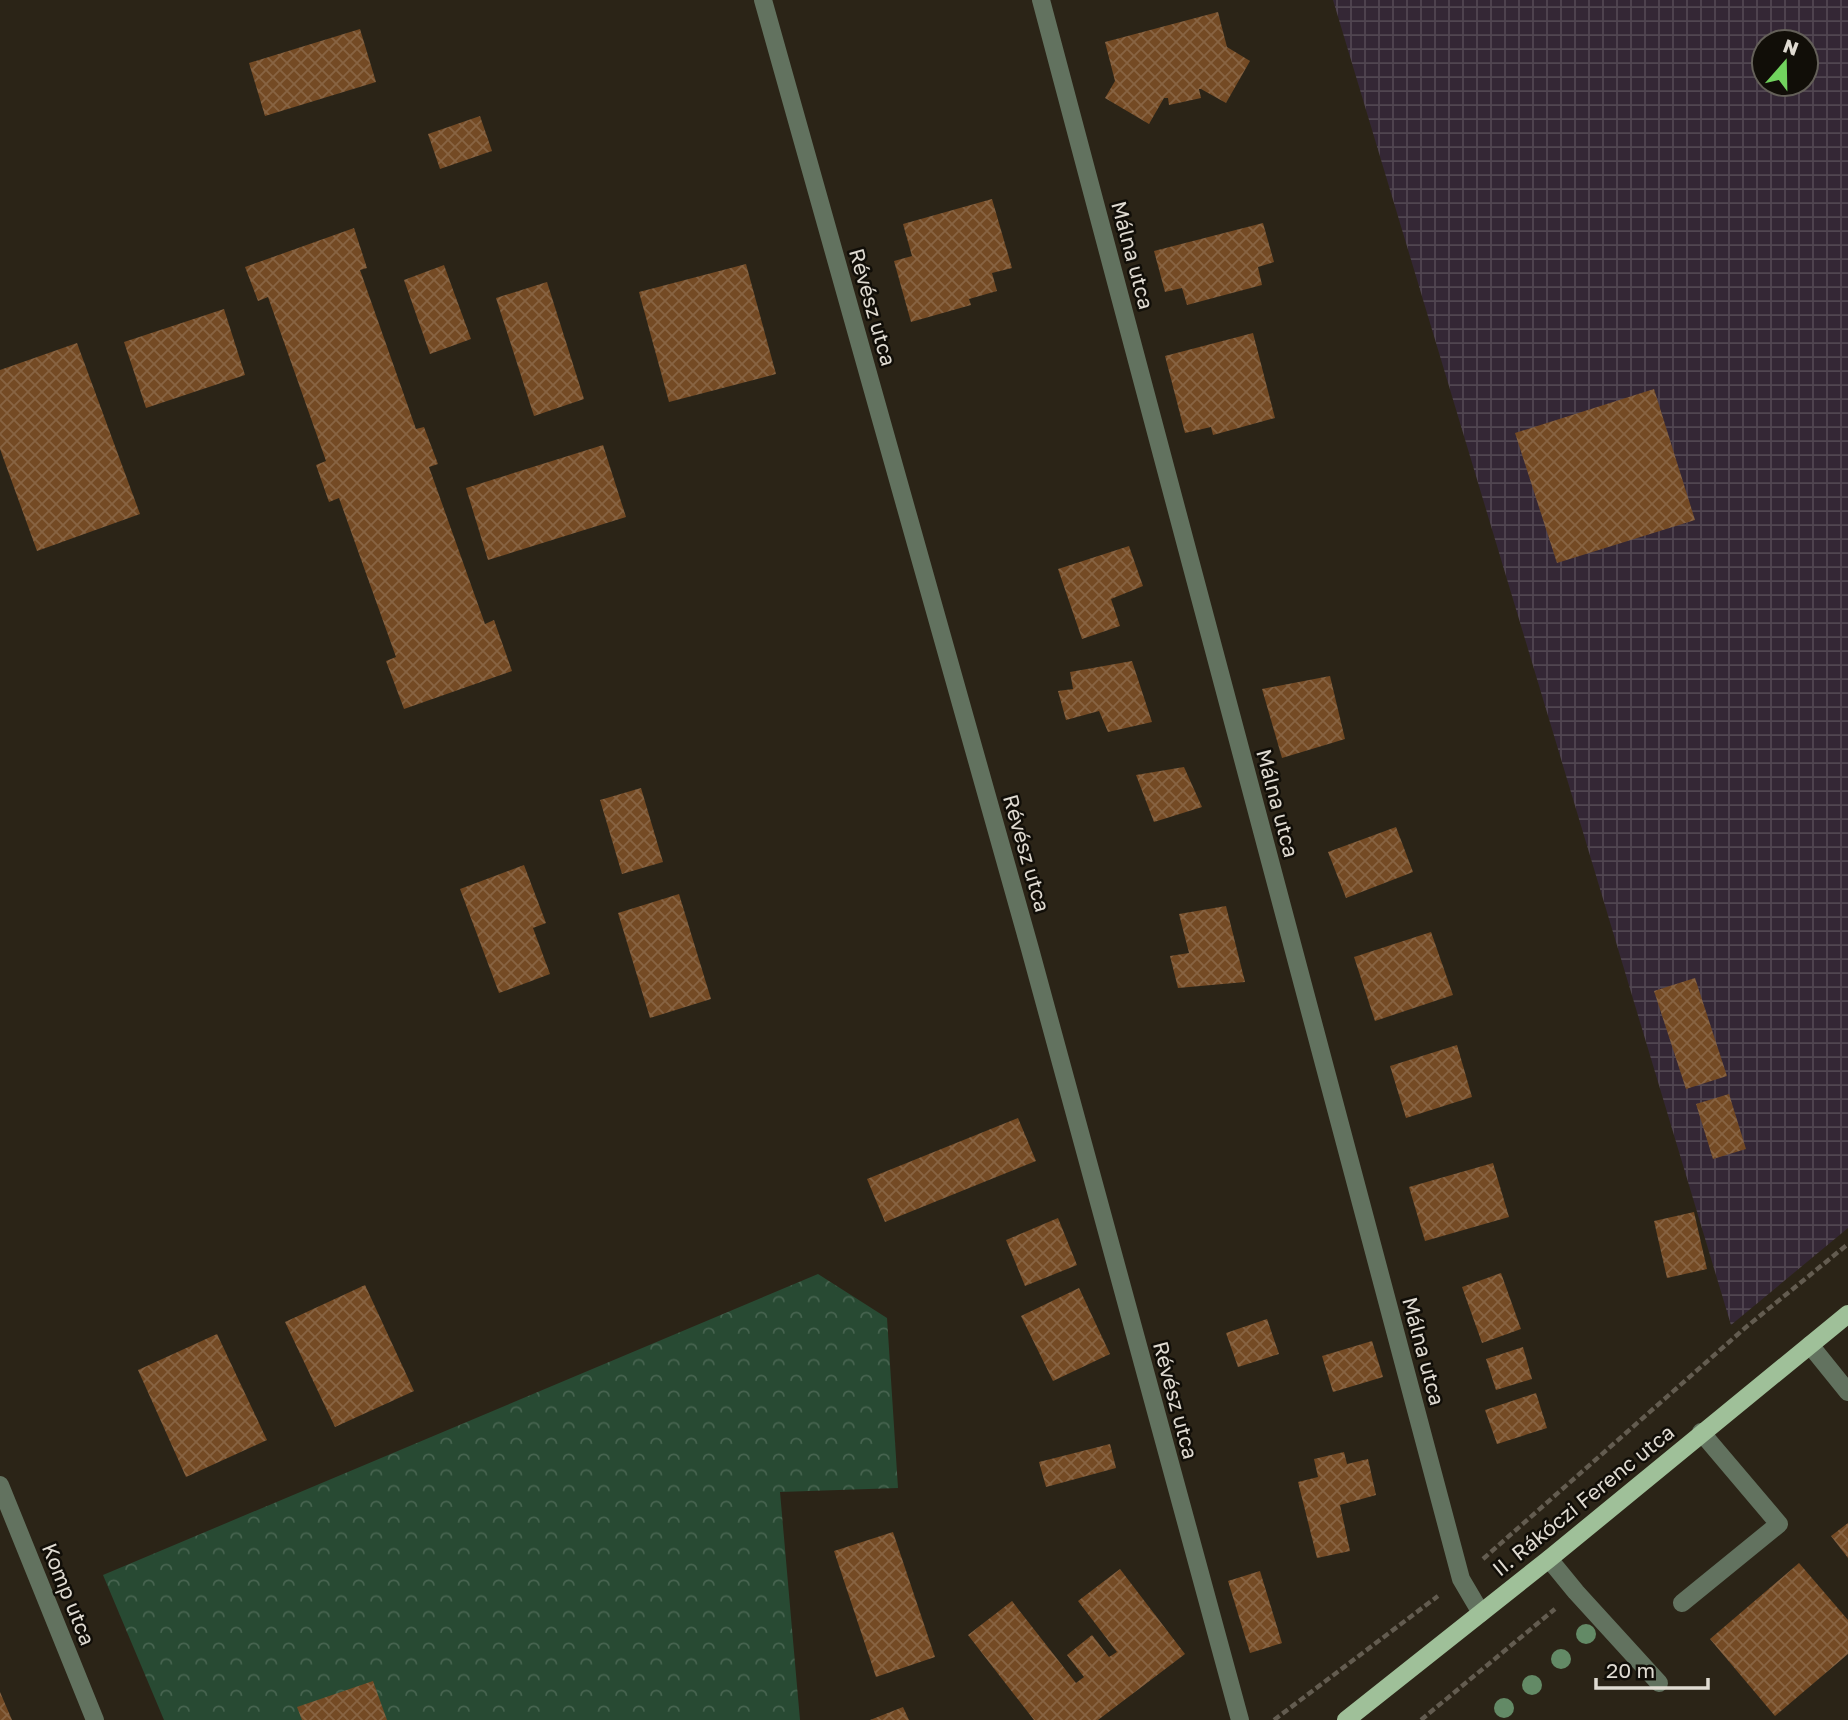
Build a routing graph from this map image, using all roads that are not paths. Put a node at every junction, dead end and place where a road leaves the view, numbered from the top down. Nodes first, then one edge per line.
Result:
1 (763, 0) edge
2 (1041, 0) edge
3 (1848, 1314) edge
4 (1810, 1345) junction
5 (1848, 1392) edge
6 (1701, 1432) junction
7 (0, 1485) edge
8 (1549, 1559) junction
9 (1682, 1603) dead end
10 (1481, 1613) junction
11 (1659, 1683) dead end
12 (95, 1720) edge
13 (1240, 1720) edge
14 (1346, 1720) edge

1 - 13 street, Révész utca
2 - 10 street, Málna utca
3 - 4 main road, II. Rákóczi Ferenc utca
4 - 5 street
4 - 6 main road, II. Rákóczi Ferenc utca
6 - 8 main road, II. Rákóczi Ferenc utca
6 - 9 street
7 - 12 street, Komp utca
8 - 10 main road, II. Rákóczi Ferenc utca
8 - 11 street
10 - 14 main road, II. Rákóczi Ferenc utca

